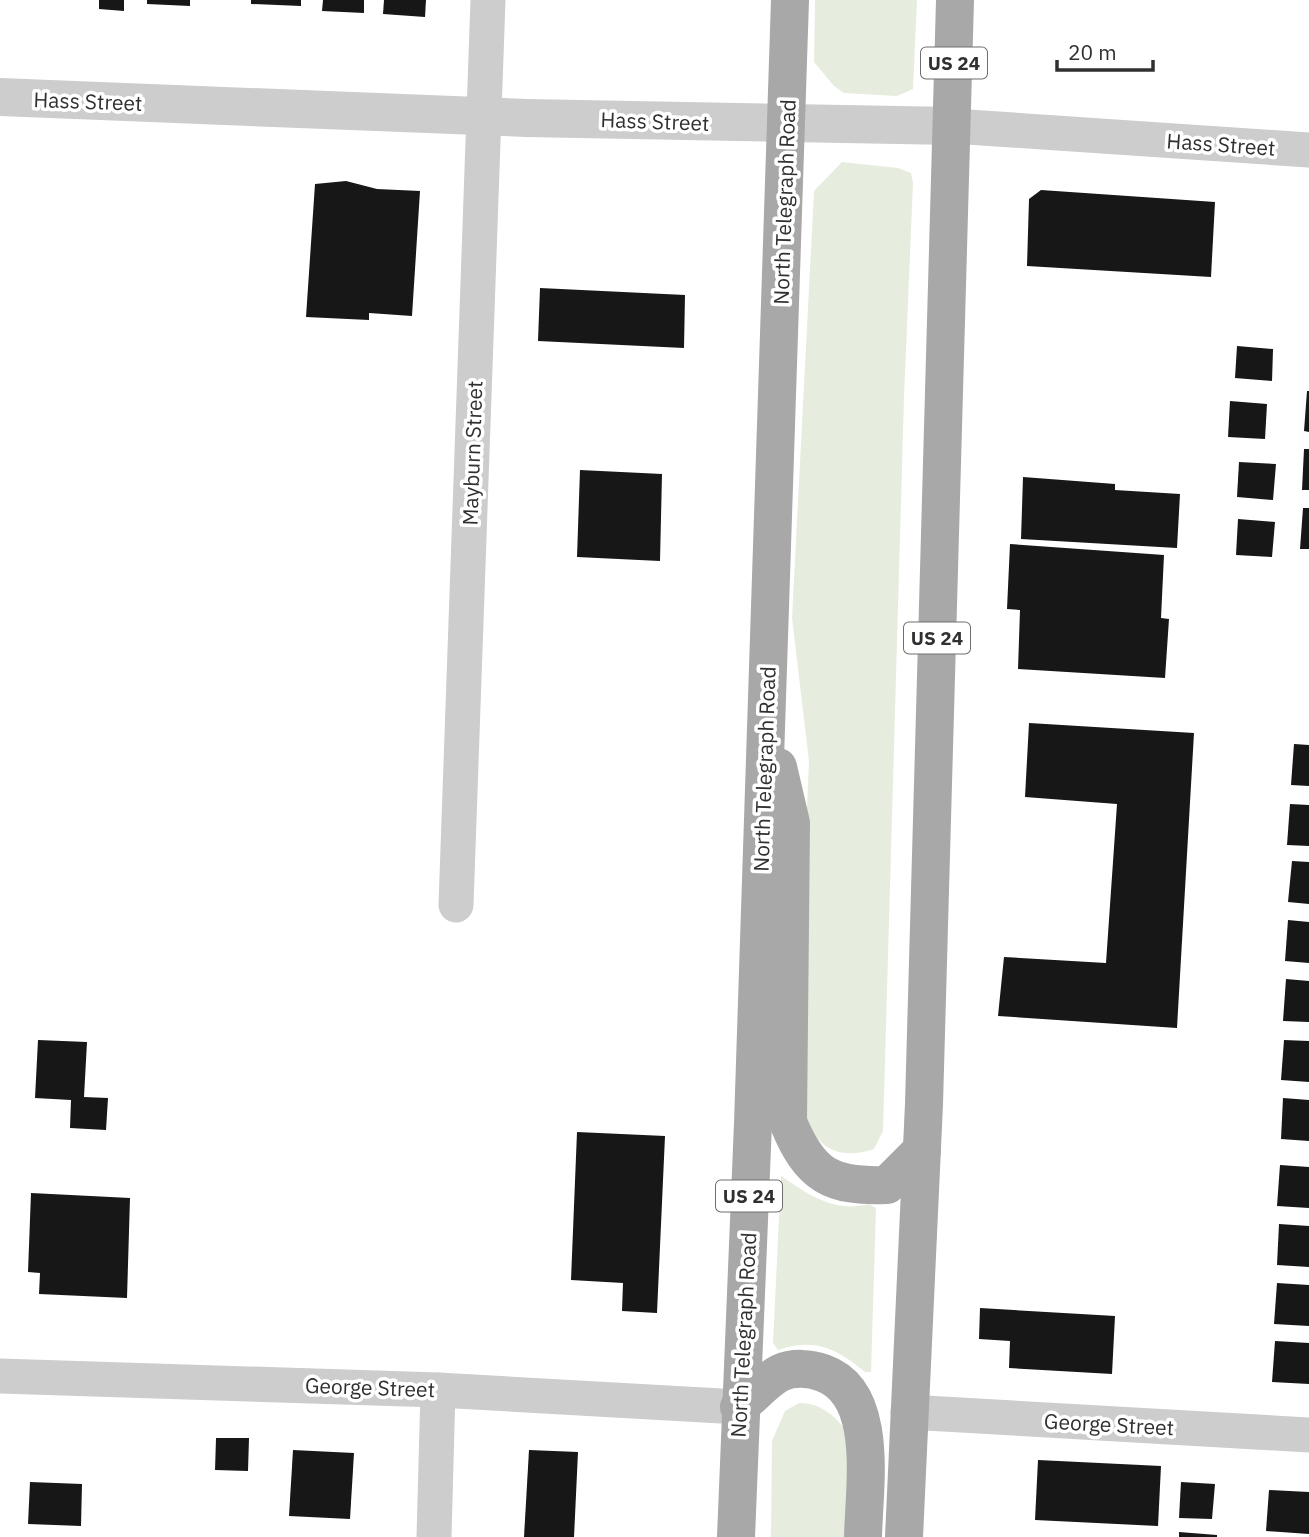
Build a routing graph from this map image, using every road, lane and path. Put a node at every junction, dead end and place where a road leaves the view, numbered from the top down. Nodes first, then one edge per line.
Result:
1 (488, 0) edge
2 (790, 0) edge
3 (955, 0) edge
4 (0, 97) edge
5 (484, 117) junction
6 (786, 125) junction
7 (953, 126) junction
8 (1309, 150) edge
9 (766, 717) junction
10 (456, 905) dead end
11 (922, 1150) junction
12 (0, 1376) edge
13 (439, 1390) junction
14 (739, 1407) junction
15 (908, 1412) junction
16 (1309, 1435) edge
17 (434, 1537) edge
18 (736, 1537) edge
19 (863, 1537) edge
20 (904, 1537) edge

1 - 5 street, Mayburn Street
2 - 6 main road, North Telegraph Road / US 24
3 - 7 main road, US 24
4 - 5 street, Hass Street
5 - 6 street, Hass Street
5 - 10 street, Mayburn Street
6 - 7 street, Hass Street
6 - 9 main road, North Telegraph Road / US 24
7 - 8 street, Hass Street
7 - 11 main road, US 24
9 - 11 main road
9 - 14 main road, North Telegraph Road / US 24
11 - 15 main road, US 24
12 - 13 street, George Street
13 - 14 street, George Street
13 - 17 street
14 - 18 main road, North Telegraph Road / US 24
14 - 19 main road
15 - 16 street, George Street
15 - 20 main road, US 24

